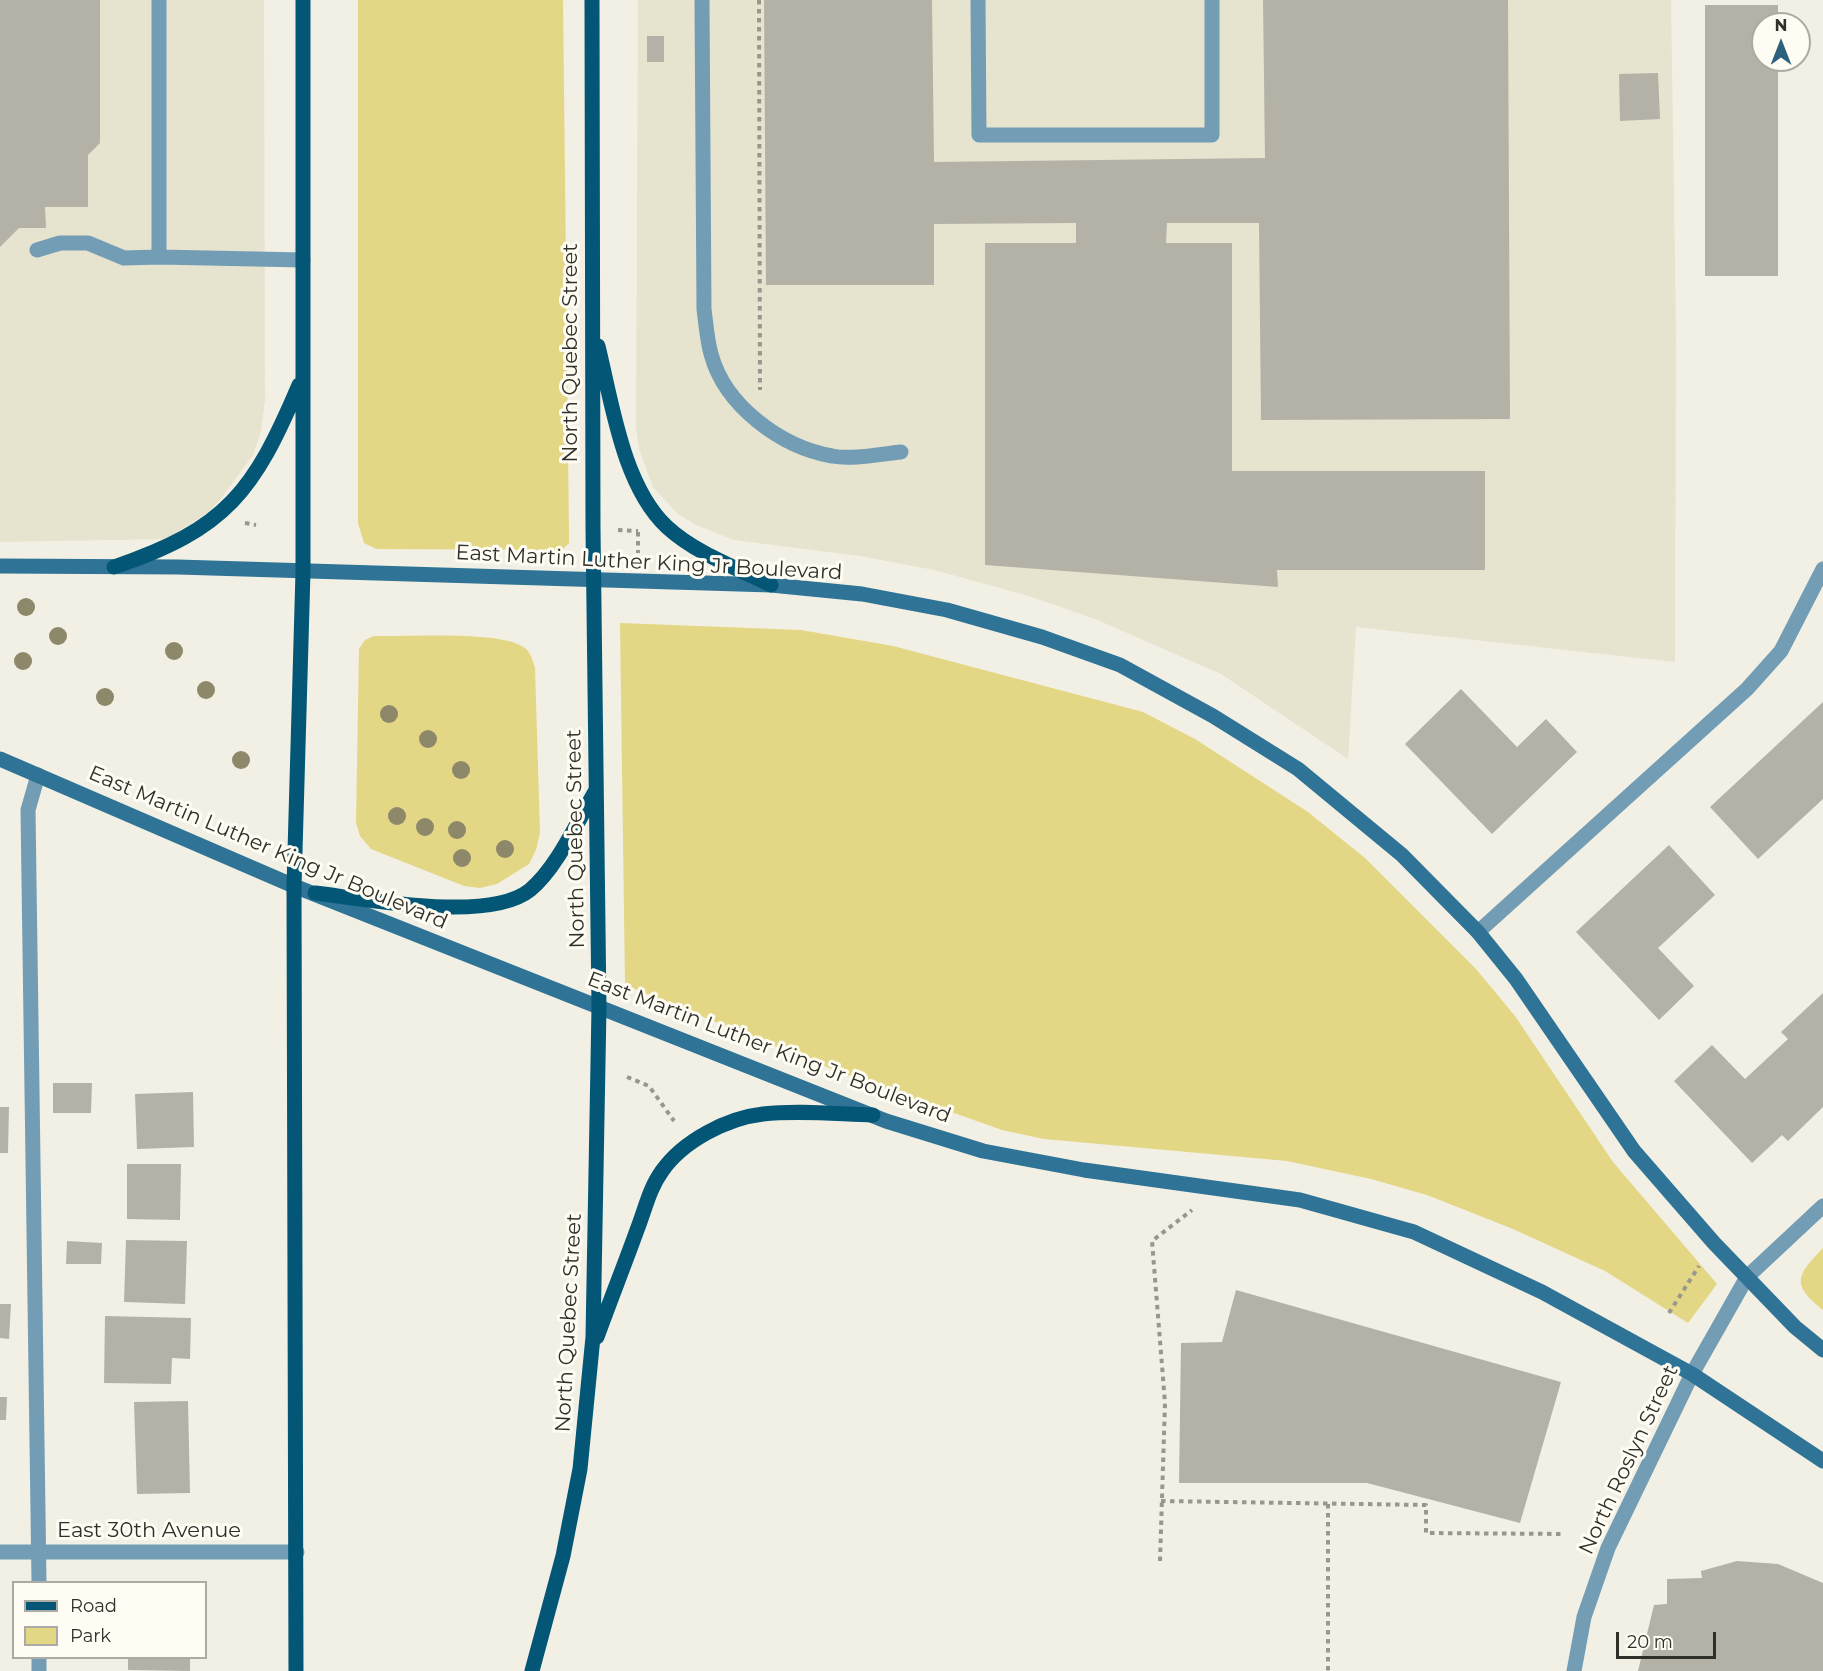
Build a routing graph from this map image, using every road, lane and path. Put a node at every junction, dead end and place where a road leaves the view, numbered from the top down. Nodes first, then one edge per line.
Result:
1 (159, 0) edge
2 (303, 0) edge
3 (592, 0) edge
4 (702, 0) edge
5 (759, 0) edge
6 (978, 0) edge
7 (1212, 0) edge
8 (37, 250) dead end
9 (159, 257) junction
10 (303, 260) junction
11 (592, 326) junction
12 (302, 379) junction
13 (760, 394) dead end
14 (901, 452) dead end
15 (638, 531) dead end
16 (638, 553) dead end
17 (0, 566) edge
18 (114, 567) junction
19 (1823, 569) edge
20 (303, 572) junction
21 (593, 578) junction
22 (771, 585) junction
23 (0, 759) edge
24 (38, 775) junction
25 (596, 789) junction
26 (294, 886) junction
27 (315, 893) junction
28 (1479, 932) junction
29 (599, 1007) junction
30 (627, 1077) dead end
31 (873, 1115) junction
32 (674, 1121) dead end
33 (1221, 1187) junction
34 (1823, 1206) edge
35 (1699, 1266) dead end
36 (1747, 1277) junction
37 (1669, 1313) dead end
38 (592, 1348) junction
39 (1823, 1350) edge
40 (1692, 1374) junction
41 (1823, 1461) edge
42 (1161, 1501) junction
43 (1328, 1504) junction
44 (1564, 1534) dead end
45 (0, 1552) edge
46 (39, 1552) junction
47 (297, 1552) junction
48 (1160, 1561) dead end
49 (39, 1581) edge
50 (296, 1671) edge
51 (532, 1671) edge
52 (1328, 1671) edge
53 (1574, 1671) edge

1 - 9 street
2 - 10 main road
3 - 11 main road, North Quebec Street
4 - 14 street
5 - 13 path
6 - 7 street
8 - 9 street
9 - 10 street
10 - 12 main road
11 - 21 main road, North Quebec Street
11 - 22 main road
12 - 18 main road
12 - 20 main road
15 - 16 path
17 - 18 main road, East Martin Luther King Jr Boulevard
18 - 20 main road, East Martin Luther King Jr Boulevard
19 - 28 street
20 - 21 main road, East Martin Luther King Jr Boulevard
20 - 26 main road
21 - 22 main road, East Martin Luther King Jr Boulevard
21 - 25 main road, North Quebec Street
22 - 28 main road, East Martin Luther King Jr Boulevard
23 - 24 main road, East Martin Luther King Jr Boulevard
24 - 26 main road, East Martin Luther King Jr Boulevard
24 - 46 street
25 - 27 main road
25 - 29 main road, North Quebec Street
26 - 27 main road, East Martin Luther King Jr Boulevard
26 - 47 main road
27 - 29 main road, East Martin Luther King Jr Boulevard
28 - 36 main road, East Martin Luther King Jr Boulevard
29 - 31 main road, East Martin Luther King Jr Boulevard
29 - 38 main road, North Quebec Street
30 - 32 path
31 - 33 main road, East Martin Luther King Jr Boulevard
31 - 38 main road
33 - 40 main road, East Martin Luther King Jr Boulevard
33 - 42 path
34 - 36 street, North Roslyn Street
35 - 37 path
36 - 39 main road, East Martin Luther King Jr Boulevard
36 - 40 street, North Roslyn Street
38 - 51 main road, North Quebec Street
40 - 41 main road, East Martin Luther King Jr Boulevard
40 - 53 street, North Roslyn Street
42 - 43 path
42 - 48 path
43 - 44 path
43 - 52 path
45 - 46 street, East 30th Avenue
46 - 47 street, East 30th Avenue
46 - 49 street
47 - 50 main road

